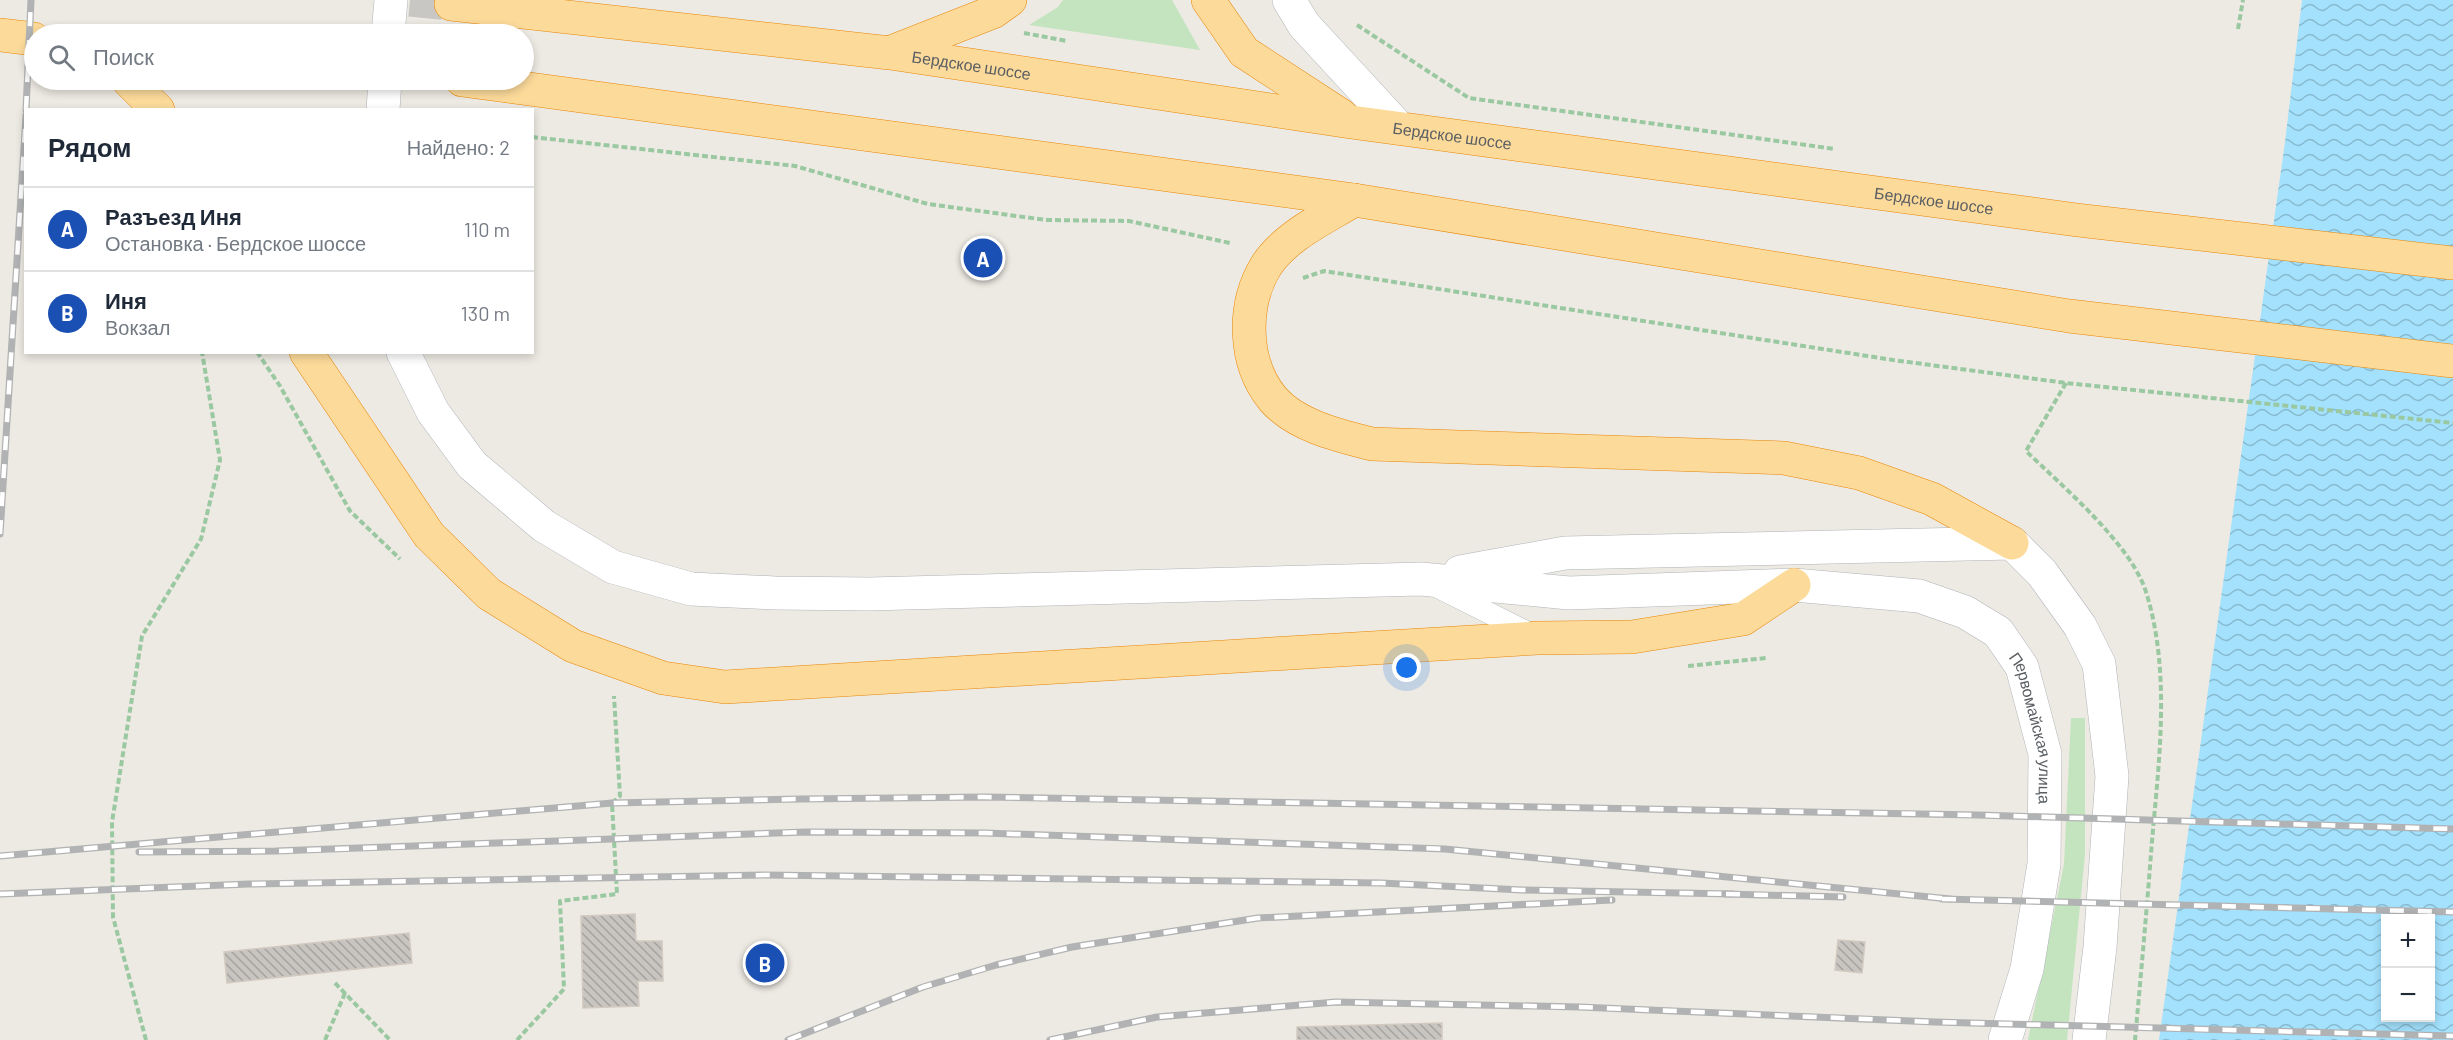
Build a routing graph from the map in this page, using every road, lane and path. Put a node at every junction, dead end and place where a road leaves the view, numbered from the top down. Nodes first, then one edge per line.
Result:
1 (391, 0) edge
2 (1010, 0) edge
3 (1208, 0) edge
4 (1288, 0) edge
5 (2243, 0) edge
6 (451, 4) dead end
7 (389, 24) edge
8 (1357, 25) dead end
9 (2238, 28) dead end
10 (0, 35) edge
11 (24, 38) edge
12 (890, 53) junction
13 (138, 90) edge
14 (384, 90) edge
15 (534, 90) edge
16 (156, 108) edge
17 (383, 108) edge
18 (1351, 122) junction
19 (1399, 128) junction
20 (534, 137) edge
21 (1845, 150) dead end
22 (1354, 200) junction
23 (1230, 243) dead end
24 (2453, 263) edge
25 (1302, 278) dead end
26 (202, 354) edge
27 (258, 354) edge
28 (307, 354) edge
29 (404, 354) edge
30 (2453, 361) edge
31 (2066, 382) junction
32 (2453, 423) edge
33 (2026, 451) dead end
34 (2012, 543) junction
35 (401, 560) dead end
36 (1421, 579) junction
37 (1794, 585) junction
38 (1538, 638) junction
39 (603, 690) dead end
40 (335, 983) dead end
41 (345, 993) junction
42 (146, 1040) edge
43 (325, 1040) edge
44 (390, 1040) edge
45 (517, 1040) edge
46 (2005, 1040) edge
47 (2089, 1040) edge

1 - 7 main road
2 - 12 highway
3 - 18 highway
4 - 19 main road
5 - 9 path
6 - 12 highway, Бердское шоссе
8 - 21 path
10 - 11 highway
12 - 18 highway, Бердское шоссе
13 - 16 highway
14 - 17 main road
15 - 22 highway
18 - 19 highway, Бердское шоссе
19 - 24 highway, Бердское шоссе
20 - 23 path
22 - 30 highway
22 - 34 highway
25 - 31 path
26 - 42 path
27 - 35 path
28 - 38 highway
29 - 36 main road
31 - 32 path
31 - 33 path
34 - 36 main road
34 - 47 main road
36 - 37 main road, Первомайская улица
36 - 38 lane
37 - 38 highway
37 - 46 main road, Первомайская улица
39 - 45 path
40 - 41 path
41 - 43 path
41 - 44 path

